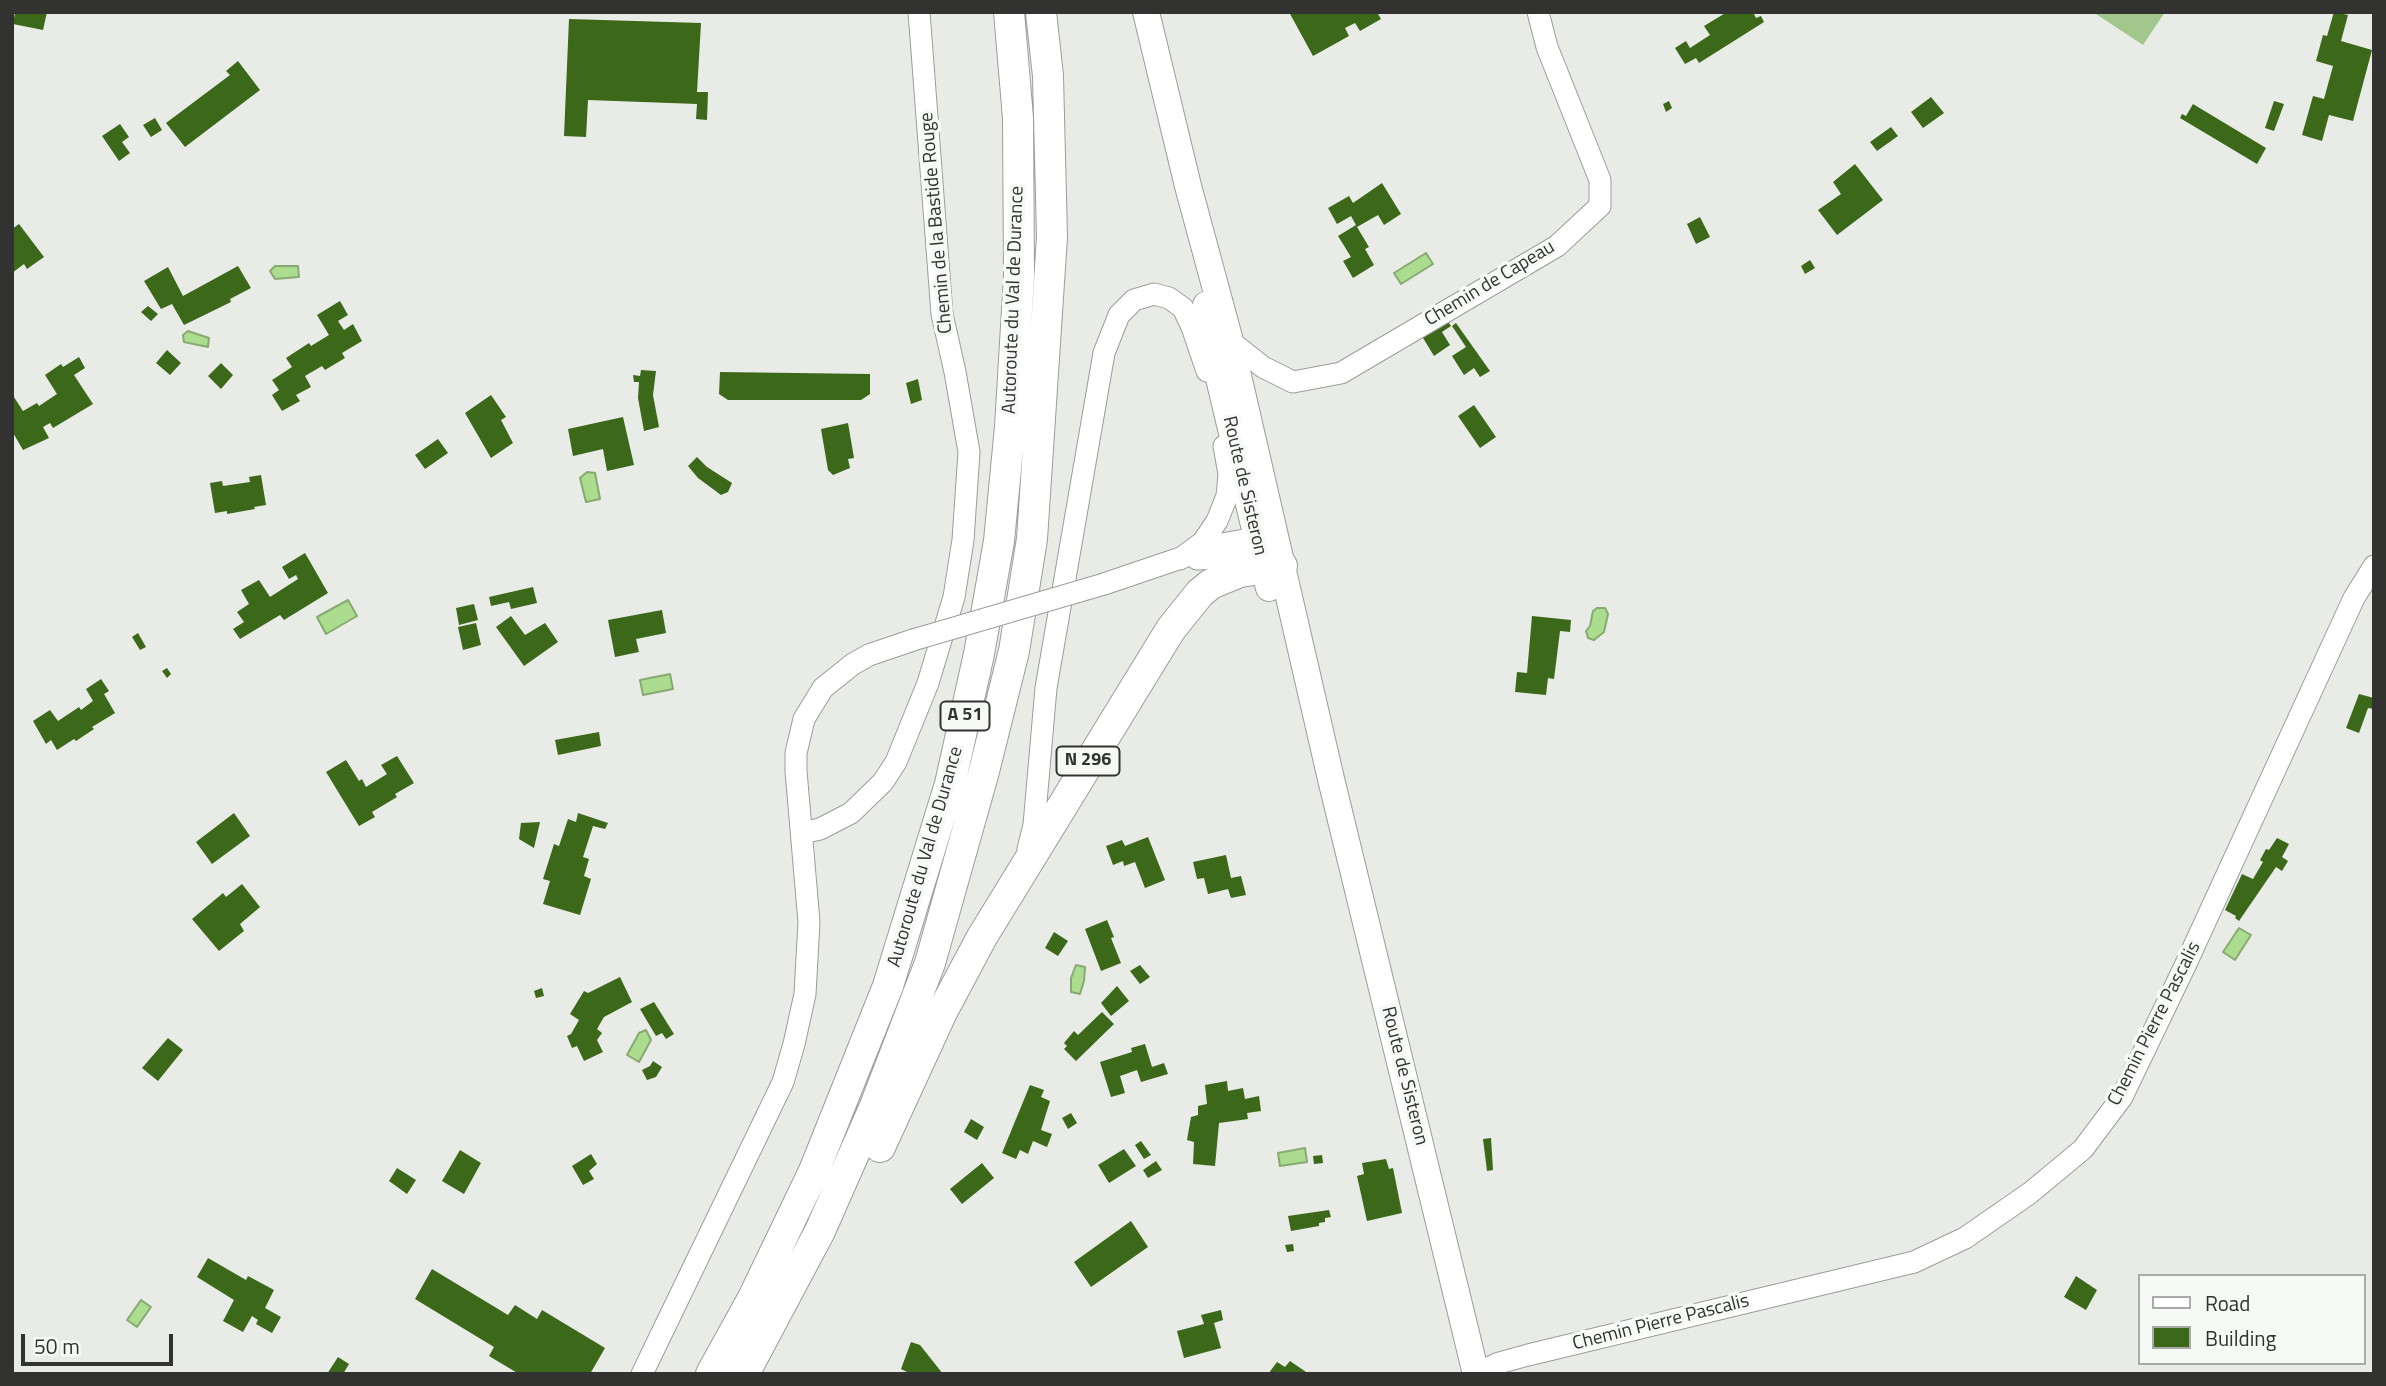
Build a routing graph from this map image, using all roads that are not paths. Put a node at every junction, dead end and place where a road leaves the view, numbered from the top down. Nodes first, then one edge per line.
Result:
1 (919, 12) edge
2 (1009, 12) edge
3 (1041, 12) edge
4 (1146, 12) edge
5 (1538, 12) edge
6 (1188, 186) junction
7 (1230, 341) junction
8 (1269, 553) junction
9 (1181, 559) junction
10 (2374, 566) edge
11 (802, 833) junction
12 (1024, 865) junction
13 (642, 1374) edge
14 (711, 1374) edge
15 (744, 1374) edge
16 (755, 1374) edge
17 (1475, 1374) edge

1 - 11 street, Chemin de la Bastide Rouge
2 - 14 highway, Autoroute du Val de Durance / A 51
3 - 15 highway, Autoroute du Val de Durance / A 51
4 - 6 main road, Route de Sisteron
5 - 7 street, Chemin de Capeau
6 - 7 main road, Route de Sisteron
6 - 8 main road, Route de Sisteron
7 - 8 main road, Route de Sisteron
8 - 9 street
8 - 12 highway, N 296
8 - 17 main road, Route de Sisteron
9 - 11 street, bridge
9 - 12 street
10 - 17 street, Chemin Pierre Pascalis
11 - 13 street
12 - 16 highway, N 296

